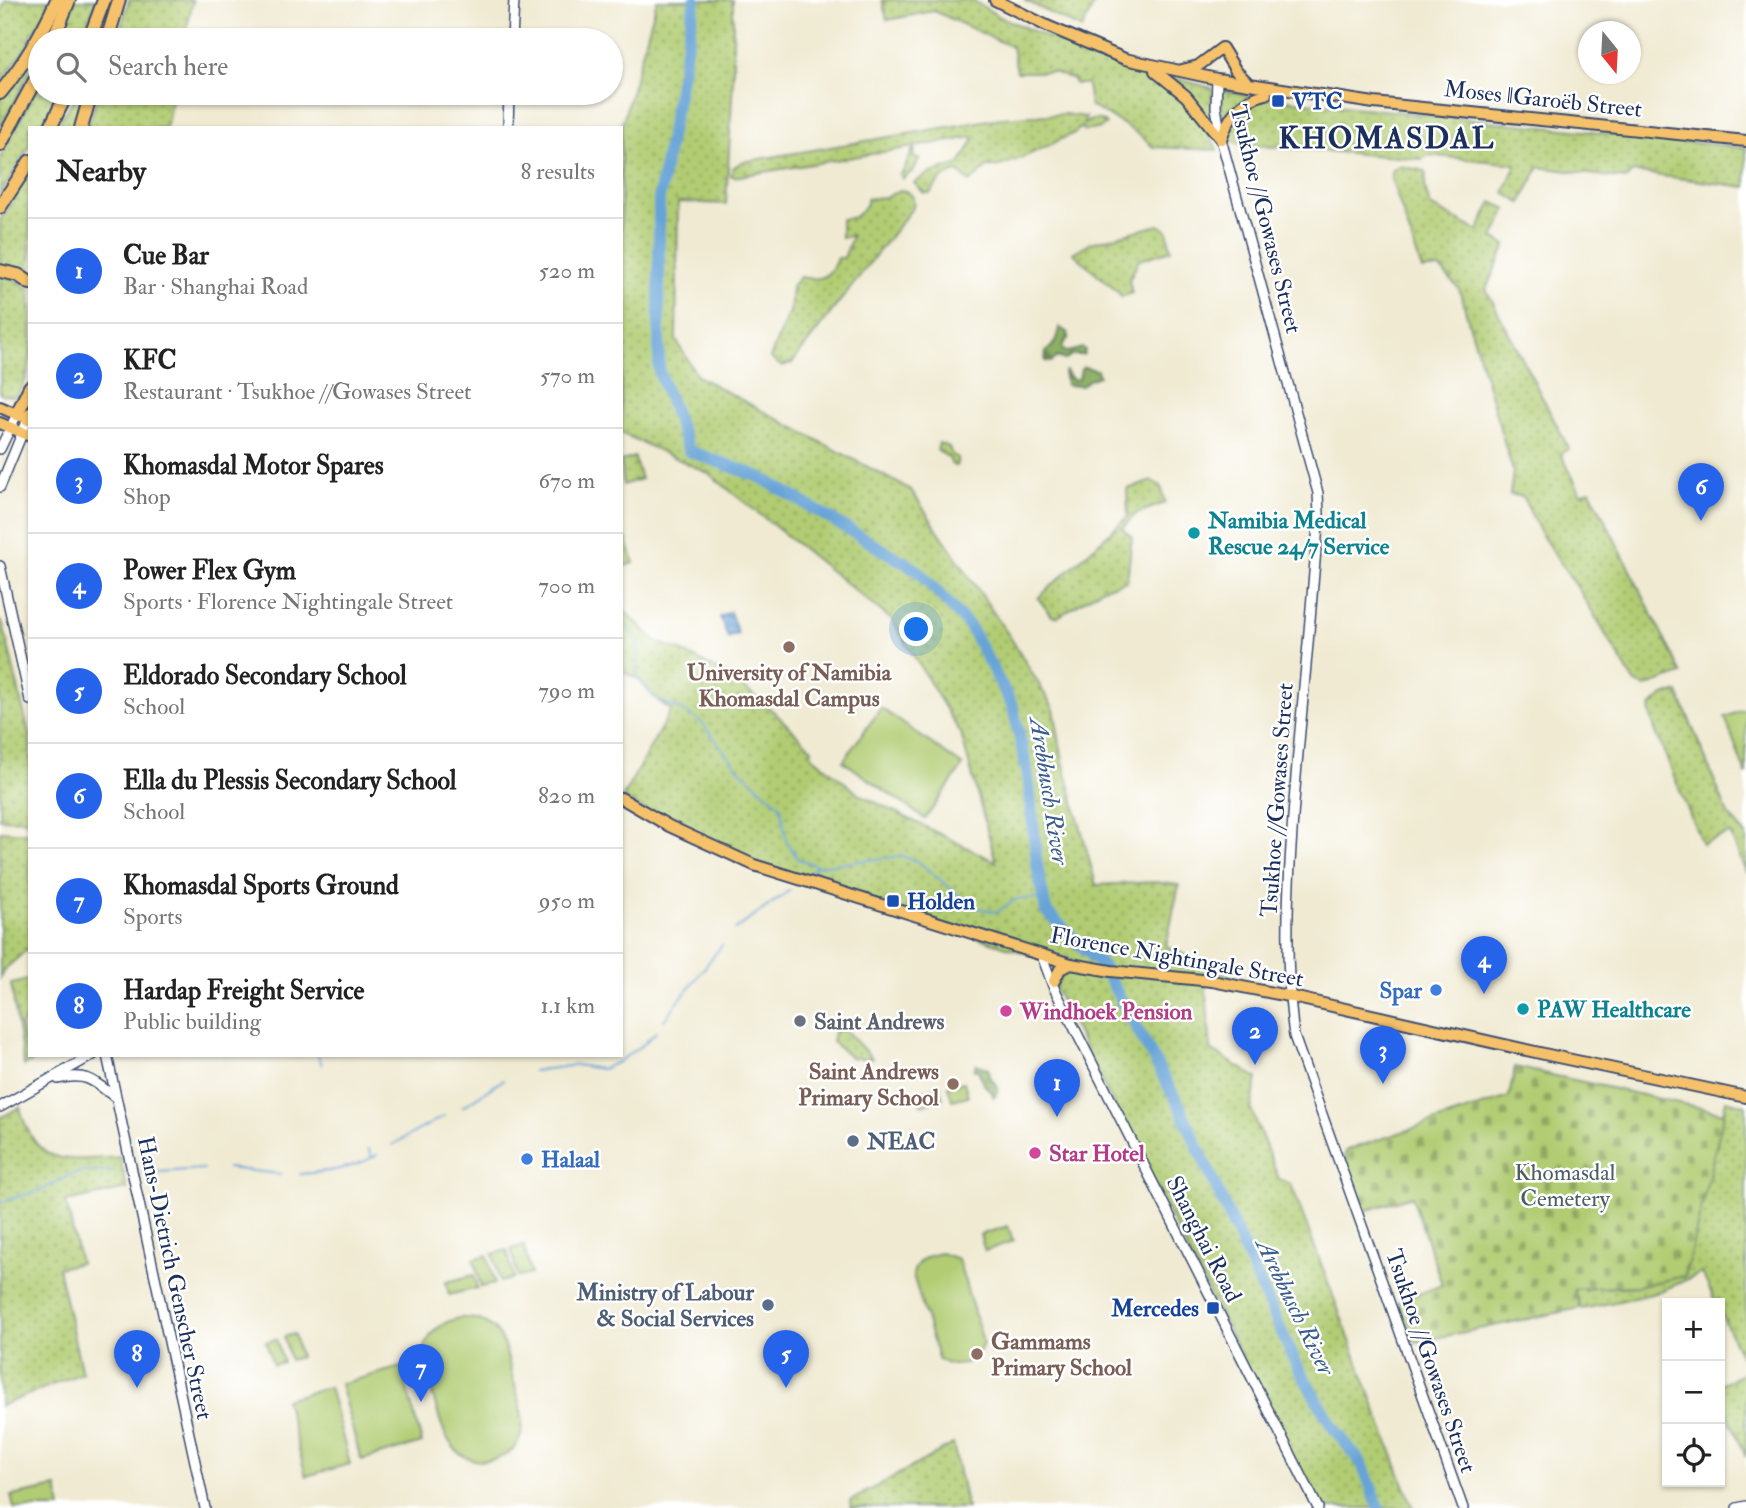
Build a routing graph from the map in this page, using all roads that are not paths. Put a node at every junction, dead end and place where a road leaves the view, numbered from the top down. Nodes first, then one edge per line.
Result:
1 (57, 0) edge
2 (69, 0) edge
3 (104, 0) edge
4 (120, 0) edge
5 (514, 0) edge
6 (995, 0) edge
7 (45, 28) edge
8 (57, 28) edge
9 (94, 28) edge
10 (111, 28) edge
11 (513, 28) edge
12 (28, 55) edge
13 (1139, 63) junction
14 (1155, 71) junction
15 (1178, 71) junction
16 (1217, 82) junction
17 (1252, 85) junction
18 (0, 93) edge
19 (28, 93) edge
20 (1266, 94) junction
21 (1335, 99) junction
22 (61, 105) edge
23 (88, 105) edge
24 (509, 105) edge
25 (51, 126) edge
26 (82, 126) edge
27 (508, 126) edge
28 (1221, 139) junction
29 (1746, 141) edge
30 (0, 145) edge
31 (28, 164) edge
32 (0, 207) edge
33 (0, 271) edge
34 (28, 282) edge
35 (0, 407) edge
36 (26, 417) edge
37 (5, 426) edge
38 (26, 435) edge
39 (0, 449) edge
40 (0, 486) edge
41 (0, 566) edge
42 (28, 691) edge
43 (623, 799) edge
44 (1045, 957) junction
45 (1071, 964) junction
46 (1055, 985) junction
47 (1288, 996) junction
48 (76, 1057) edge
49 (89, 1057) edge
50 (107, 1057) edge
51 (40, 1084) junction
52 (1746, 1097) edge
53 (116, 1098) junction
54 (0, 1107) edge
55 (1746, 1506) edge
56 (205, 1508) edge
57 (1318, 1508) edge
58 (1463, 1508) edge
59 (1737, 1508) edge

1 - 7 highway
2 - 8 highway
3 - 9 highway
4 - 10 highway
5 - 11 street
6 - 13 main road, Moses ǁGaroëb Street
12 - 18 highway
13 - 14 main road, Moses ǁGaroëb Street
13 - 15 main road, Moses ǁGaroëb Street
14 - 16 main road, Moses ǁGaroëb Street
14 - 28 main road
15 - 16 main road, Moses ǁGaroëb Street
15 - 17 main road
16 - 17 main road, Moses ǁGaroëb Street
16 - 20 main road, Moses ǁGaroëb Street
16 - 28 street, Tsukhoe //Gowases Street
17 - 21 main road, Moses ǁGaroëb Street
19 - 30 highway
20 - 21 main road, Moses ǁGaroëb Street
20 - 28 main road
21 - 29 main road, Moses ǁGaroëb Street
22 - 25 highway
23 - 26 highway
24 - 27 street
28 - 47 street, Tsukhoe //Gowases Street
31 - 32 highway
33 - 34 highway
35 - 36 main road
36 - 37 street
36 - 38 street
37 - 38 main road
37 - 39 street
38 - 40 street
41 - 42 street
43 - 44 main road, Florence Nightingale Street
44 - 45 main road, Florence Nightingale Street
44 - 46 street, Shanghai Road
45 - 46 main road
45 - 47 main road, Florence Nightingale Street
46 - 57 street, Shanghai Road
47 - 52 main road, Florence Nightingale Street
47 - 58 street, Tsukhoe //Gowases Street
48 - 51 street
49 - 51 street
50 - 53 street, Hans-Dietrich Genscher Street
51 - 53 street
51 - 54 street
53 - 56 street, Hans-Dietrich Genscher Street
55 - 59 street

